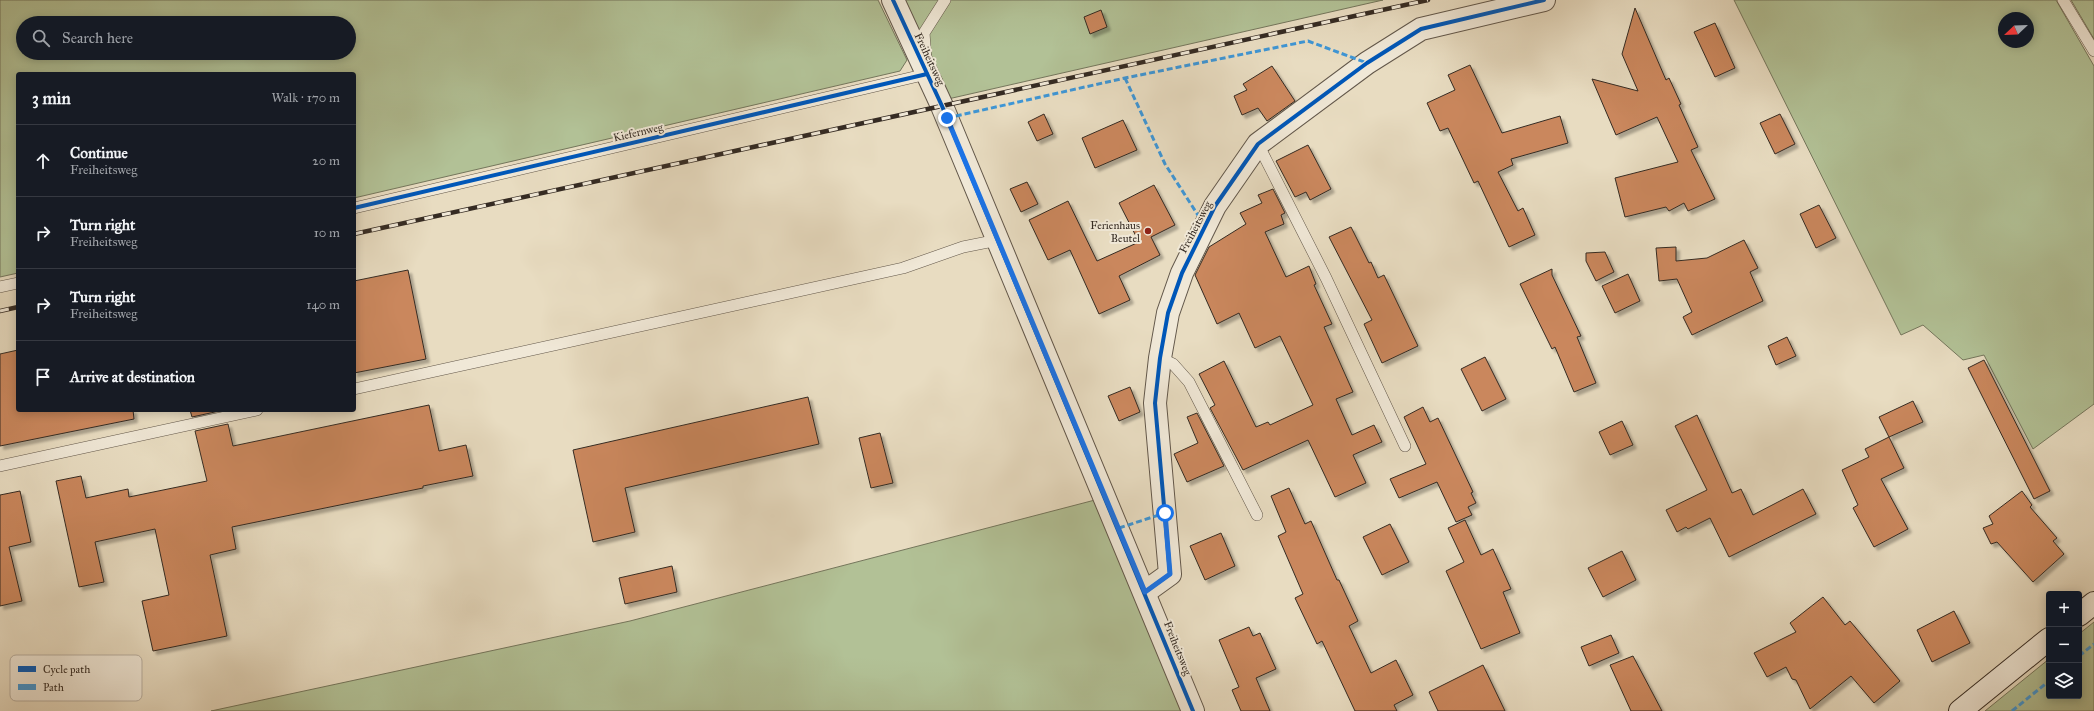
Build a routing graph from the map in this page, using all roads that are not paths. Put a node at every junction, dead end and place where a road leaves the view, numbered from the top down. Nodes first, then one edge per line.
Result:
1 (893, 0) edge
2 (945, 0) edge
3 (1544, 0) edge
4 (2063, 0) edge
5 (2094, 51) edge
6 (927, 74) junction
7 (1258, 144) junction
8 (356, 208) edge
9 (998, 240) junction
10 (16, 283) edge
11 (0, 287) edge
12 (1160, 358) junction
13 (356, 389) edge
14 (248, 412) edge
15 (1405, 446) dead end
16 (0, 466) edge
17 (1257, 515) dead end
18 (1145, 592) junction
19 (2094, 603) edge
20 (2082, 613) edge
21 (2046, 641) edge
22 (1193, 711) edge
23 (1960, 711) edge

1 - 6 street, Freiheitsweg
2 - 6 lane, Freiheitsweg
3 - 7 street, Freiheitsweg
4 - 5 lane
6 - 8 lane, Kiefernweg
6 - 9 street, Freiheitsweg
7 - 12 street, Freiheitsweg
7 - 15 lane
9 - 13 lane
9 - 18 street, Freiheitsweg
10 - 11 lane
12 - 17 lane
12 - 18 street, Freiheitsweg
14 - 16 lane
18 - 22 street, Freiheitsweg
19 - 20 street
21 - 23 street

